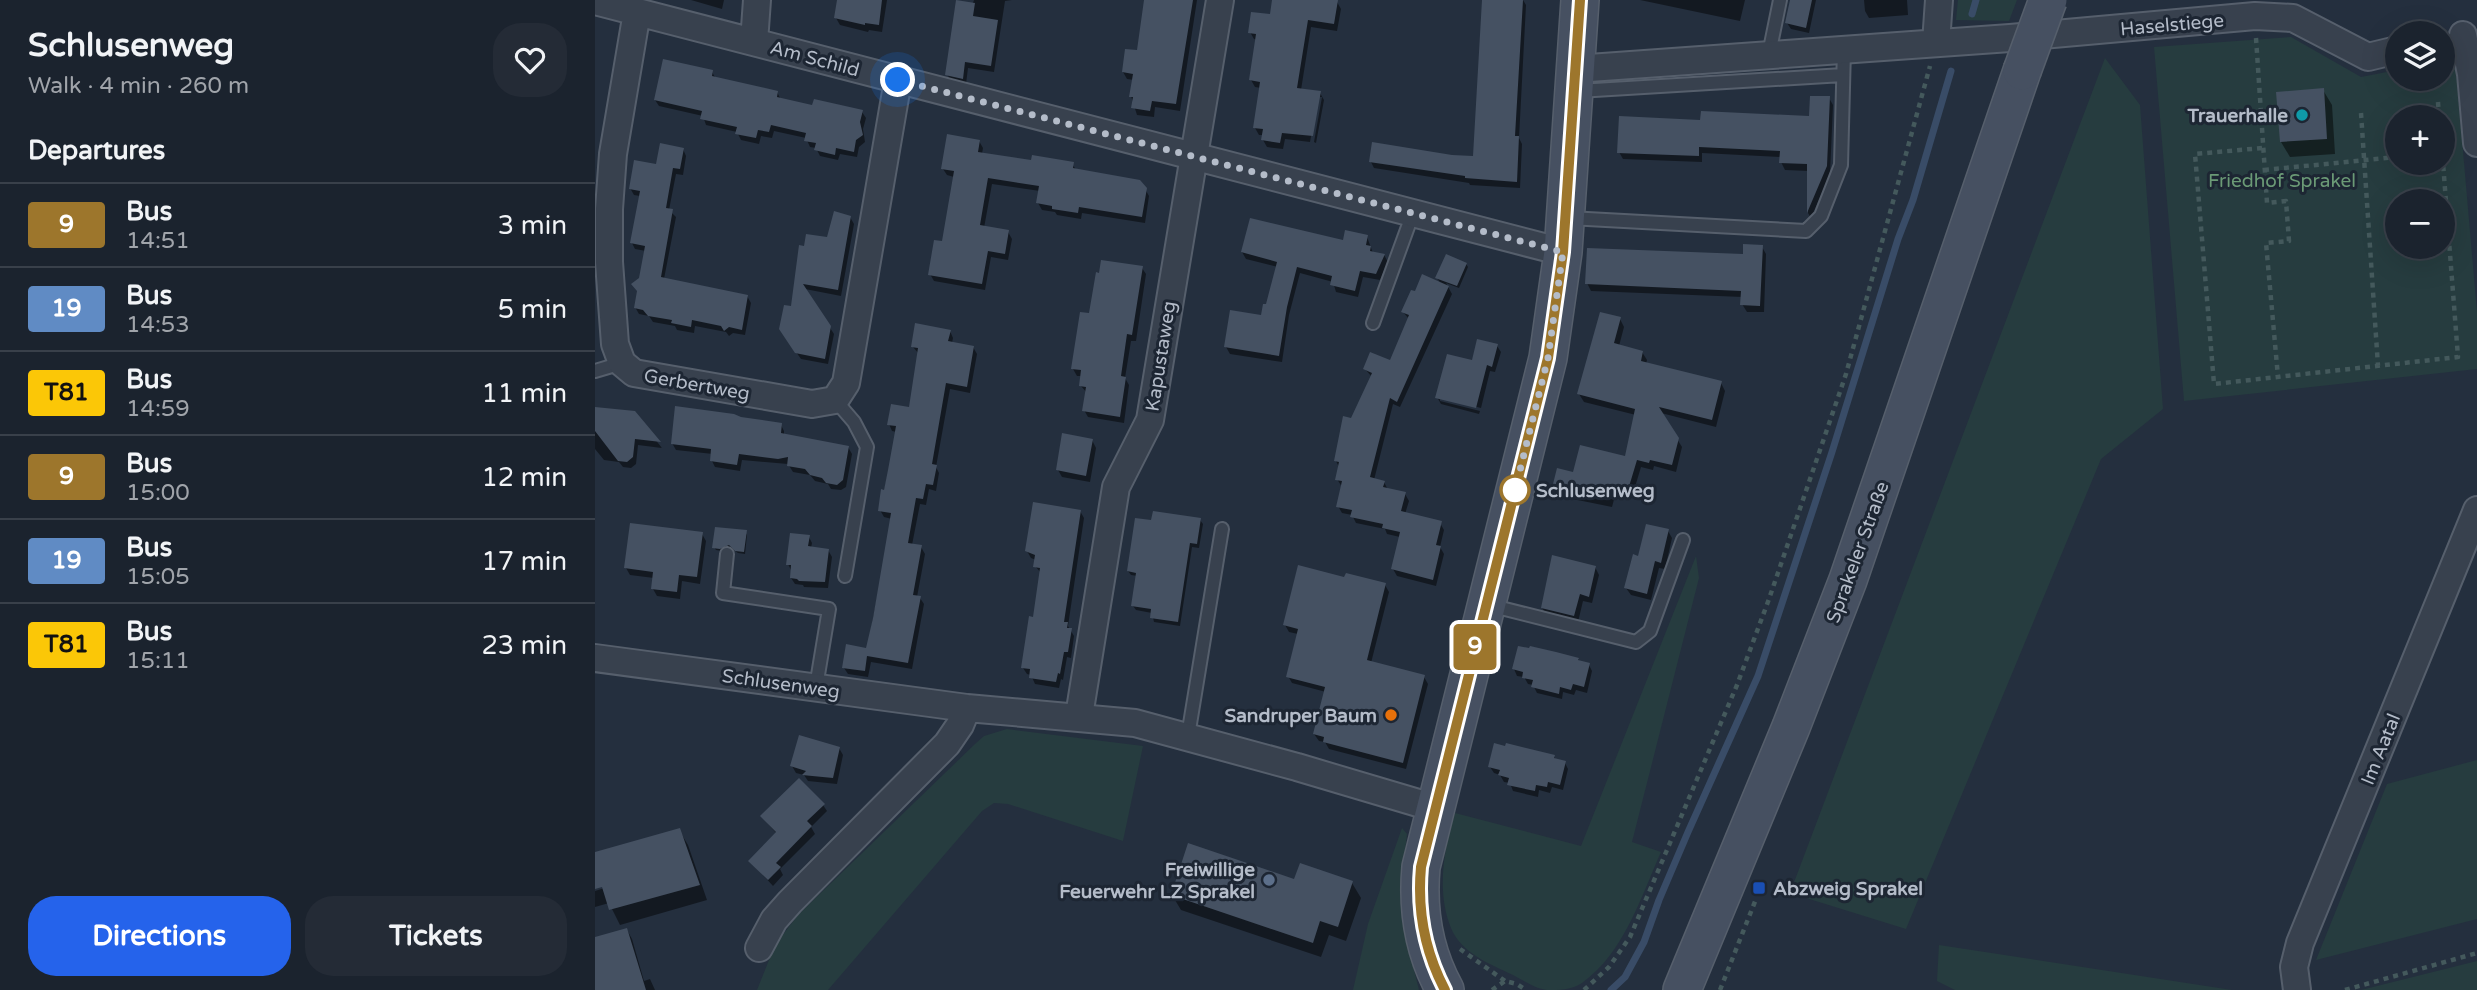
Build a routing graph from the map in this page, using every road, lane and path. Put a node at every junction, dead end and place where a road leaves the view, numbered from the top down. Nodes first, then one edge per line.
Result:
1 (757, 0) edge
2 (1220, 0) edge
3 (1580, 0) edge
4 (1780, 0) edge
5 (1939, 0) edge
6 (2048, 0) edge
7 (595, 1) edge
8 (637, 12) junction
9 (2461, 35) edge
10 (2256, 39) dead end
11 (754, 42) junction
12 (1936, 43) junction
13 (2385, 53) edge
14 (1769, 54) junction
15 (1844, 62) junction
16 (898, 80) junction
17 (1575, 80) junction
18 (2438, 102) dead end
19 (2438, 105) edge
20 (2361, 113) dead end
21 (2477, 143) edge
22 (2262, 148) junction
23 (1193, 155) junction
24 (2385, 159) edge
25 (2364, 161) junction
26 (2264, 170) junction
27 (2444, 175) edge
28 (1413, 213) junction
29 (1564, 235) junction
30 (1373, 323) dead end
31 (622, 363) junction
32 (2378, 366) junction
33 (595, 371) edge
34 (2278, 377) junction
35 (835, 400) junction
36 (2477, 510) edge
37 (1222, 529) dead end
38 (1683, 540) dead end
39 (727, 554) dead end
40 (845, 576) dead end
41 (1486, 605) junction
42 (595, 658) edge
43 (816, 687) junction
44 (967, 708) junction
45 (1079, 716) junction
46 (1188, 736) junction
47 (1435, 808) junction
48 (1756, 900) dead end
49 (1454, 944) dead end
50 (759, 948) dead end
51 (2477, 953) edge
52 (1688, 974) edge
53 (1505, 981) junction
54 (1445, 990) edge
55 (1492, 990) edge
56 (1526, 990) edge
57 (1584, 990) edge
58 (1669, 990) edge
59 (1720, 990) edge
60 (2297, 990) edge
61 (2345, 990) edge

1 - 11 street
2 - 23 street, Kapustaweg
3 - 17 main road
4 - 14 lane
5 - 12 street
6 - 52 main road, Sprakeler Straße, bridge
7 - 8 street, Am Schild
8 - 11 street, Am Schild
8 - 31 street, Gerbertweg
9 - 21 street
10 - 22 path
11 - 16 street, Am Schild
12 - 13 street, Haselstiege
12 - 15 street, Haselstiege
12 - 57 path
14 - 15 street, Haselstiege
14 - 17 street, Haselstiege
15 - 17 lane
15 - 29 lane
16 - 23 street, Am Schild
16 - 35 street
17 - 29 main road
18 - 19 path
20 - 25 path
22 - 26 path
22 - 34 path
23 - 28 street, Am Schild
23 - 45 street, Kapustaweg
24 - 25 path
25 - 26 path
25 - 32 path
26 - 34 path
27 - 32 path
28 - 29 street, Am Schild
28 - 30 lane
29 - 41 main road
31 - 33 lane
31 - 35 street, Gerbertweg
32 - 34 path
35 - 40 lane
36 - 60 street, Im Aatal
37 - 46 lane
38 - 41 lane
39 - 43 lane
41 - 47 main road
42 - 43 street, Schlusenweg
43 - 44 street, Schlusenweg
44 - 45 street, Schlusenweg
44 - 50 street
45 - 46 street, Schlusenweg
46 - 47 street, Schlusenweg
47 - 54 main road
48 - 59 path
49 - 53 path
51 - 61 path
52 - 58 main road, Sprakeler Straße
53 - 55 path
53 - 56 path

